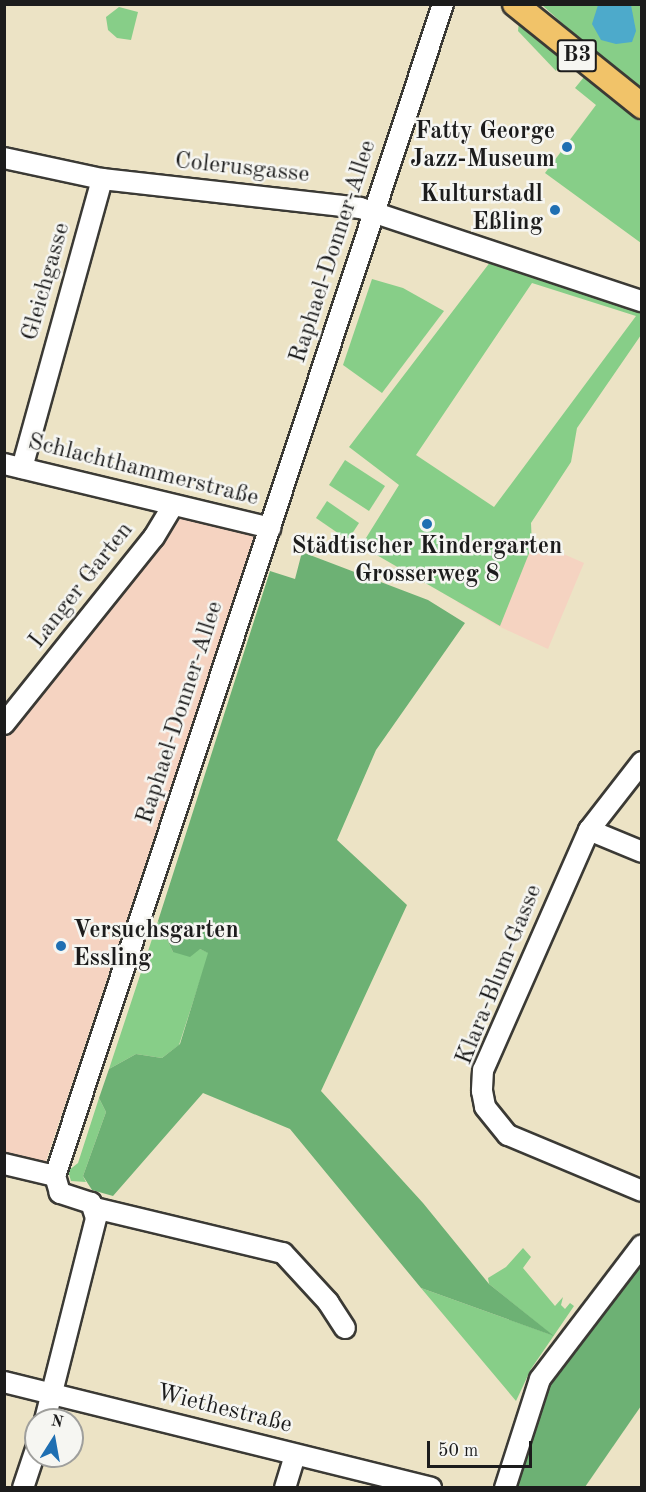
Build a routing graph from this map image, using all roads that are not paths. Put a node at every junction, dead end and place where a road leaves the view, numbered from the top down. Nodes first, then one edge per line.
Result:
1 (443, 4) edge
2 (515, 4) edge
3 (535, 14) edge
4 (642, 106) edge
5 (4, 158) edge
6 (102, 179) junction
7 (374, 212) junction
8 (642, 301) edge
9 (13, 466) edge
10 (173, 506) junction
11 (270, 528) junction
12 (4, 724) edge
13 (642, 762) edge
14 (589, 830) junction
15 (642, 852) edge
16 (4, 1164) edge
17 (55, 1176) junction
18 (642, 1191) edge
19 (95, 1208) junction
20 (642, 1245) edge
21 (345, 1328) dead end
22 (4, 1382) edge
23 (52, 1394) junction
24 (48, 1408) edge
25 (294, 1455) junction
26 (30, 1468) edge
27 (23, 1488) edge
28 (285, 1488) edge
29 (431, 1488) edge
30 (505, 1488) edge

1 - 7 street, Raphael-Donner-Allee
2 - 3 main road, B3
3 - 4 main road, B3
5 - 6 street, Colerusgasse
6 - 7 street, Colerusgasse
6 - 9 street, Gleichgasse
7 - 8 street, Colerusgasse
7 - 11 street, Raphael-Donner-Allee
9 - 10 street, Schlachthammerstraße
10 - 11 street, Schlachthammerstraße
10 - 12 street, Langer Garten
11 - 17 street, Raphael-Donner-Allee
13 - 14 street, Klara-Blum-Gasse
14 - 15 street
14 - 18 street, Klara-Blum-Gasse
16 - 17 street
17 - 19 street
19 - 21 street
19 - 23 street
20 - 30 street
22 - 23 street, Wiethestraße
23 - 24 street
23 - 25 street, Wiethestraße
25 - 28 street
25 - 29 street, Wiethestraße
26 - 27 street

